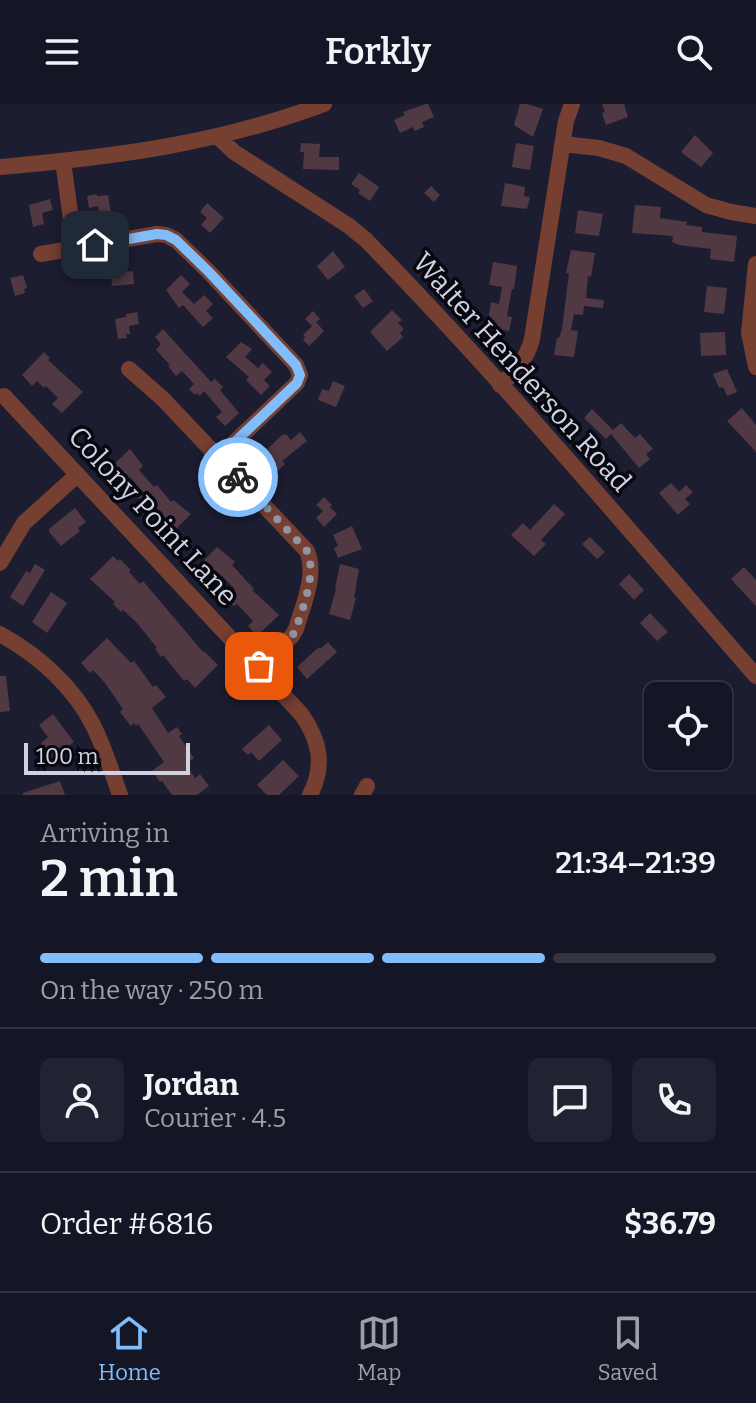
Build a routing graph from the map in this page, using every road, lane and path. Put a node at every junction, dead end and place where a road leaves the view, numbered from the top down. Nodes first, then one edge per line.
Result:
1 (324, 104) edge
2 (572, 104) edge
3 (218, 137) junction
4 (562, 144) junction
5 (63, 161) junction
6 (0, 167) edge
7 (756, 216) edge
8 (75, 249) junction
9 (41, 254) dead end
10 (756, 264) edge
11 (756, 367) edge
12 (129, 369) dead end
13 (500, 385) junction
14 (4, 396) dead end
15 (219, 457) junction
16 (77, 475) junction
17 (0, 563) edge
18 (0, 634) edge
19 (259, 666) junction
20 (756, 676) edge
21 (120, 795) edge
22 (310, 795) edge

1 - 3 street
2 - 4 street
3 - 5 street
3 - 13 street, Walter Henderson Road
4 - 7 street
4 - 13 street
5 - 6 street
5 - 8 street
8 - 9 street
8 - 15 street
10 - 11 street
12 - 15 street
13 - 20 street, Walter Henderson Road
14 - 16 street, Colony Point Lane
15 - 19 street
16 - 17 street
16 - 19 street, Colony Point Lane
18 - 21 street
19 - 22 street, Colony Point Lane

